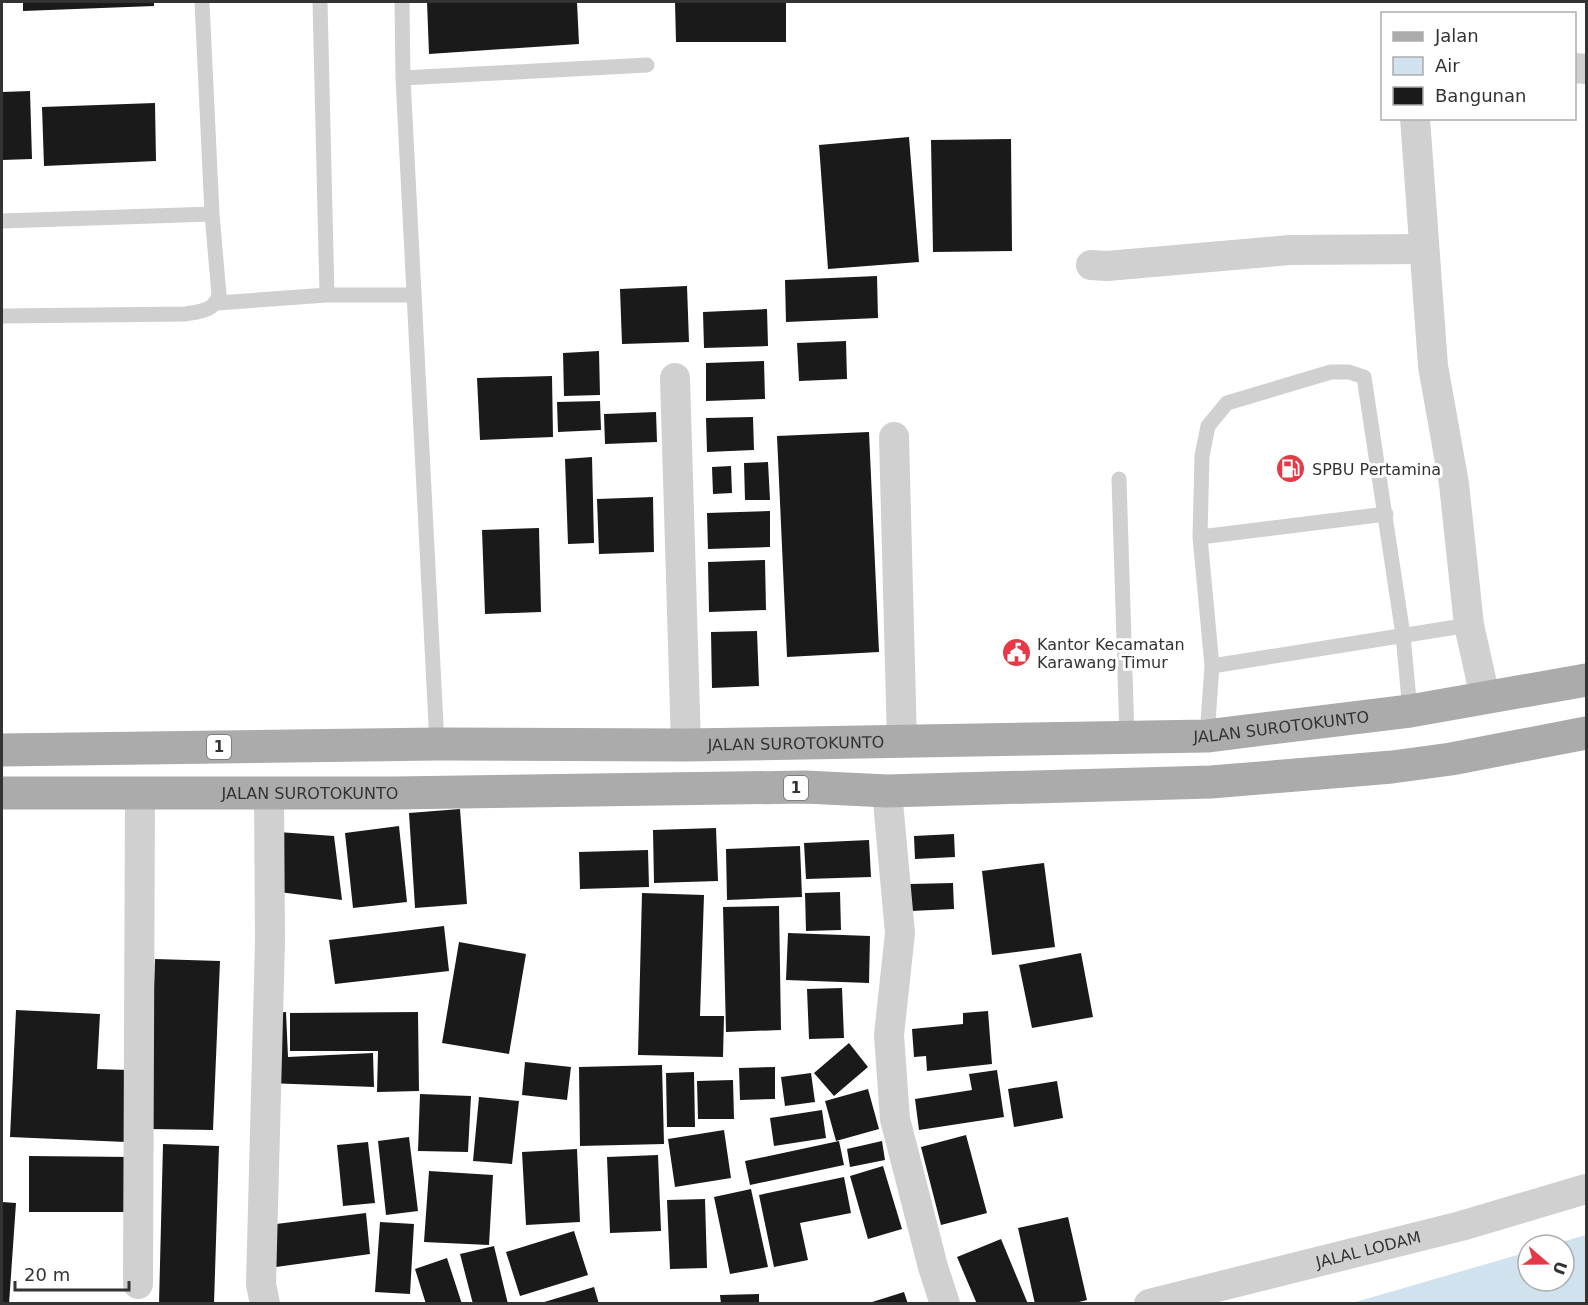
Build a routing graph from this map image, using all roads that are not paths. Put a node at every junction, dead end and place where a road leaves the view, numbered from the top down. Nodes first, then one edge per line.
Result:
1 (202, 2) edge
2 (320, 2) edge
3 (402, 2) edge
4 (647, 65) dead end
5 (402, 78) junction
6 (1415, 120) edge
7 (212, 214) junction
8 (2, 221) edge
9 (1423, 249) junction
10 (1091, 265) dead end
11 (327, 295) junction
12 (414, 295) junction
13 (217, 303) junction
14 (2, 316) edge
15 (675, 378) dead end
16 (894, 437) dead end
17 (1119, 479) dead end
18 (1386, 514) junction
19 (1200, 537) junction
20 (1469, 625) junction
21 (1403, 635) junction
22 (1212, 666) junction
23 (1587, 680) edge
24 (1485, 697) junction
25 (1410, 711) junction
26 (1587, 733) edge
27 (1207, 736) junction
28 (1126, 738) junction
29 (902, 742) junction
30 (804, 743) junction
31 (437, 744) junction
32 (686, 745) junction
33 (2, 750) edge
34 (806, 788) junction
35 (886, 791) junction
36 (269, 792) junction
37 (2, 793) edge
38 (140, 793) junction
39 (1587, 1189) edge
40 (138, 1284) dead end
41 (265, 1304) edge
42 (945, 1304) edge
43 (1149, 1304) edge

1 - 7 lane
2 - 11 lane
3 - 5 lane
4 - 5 lane
5 - 12 lane
6 - 9 street
7 - 8 lane
7 - 13 lane
9 - 10 street
9 - 20 street
11 - 12 lane
11 - 13 lane
12 - 31 lane
13 - 14 lane
15 - 32 street
16 - 29 street
17 - 28 lane
18 - 19 lane
18 - 19 lane
18 - 21 lane
19 - 22 lane
20 - 21 lane
20 - 24 street
21 - 22 lane
21 - 25 lane
22 - 27 lane
23 - 24 main road, JALAN SUROTOKUNTO / 1
24 - 25 main road, JALAN SUROTOKUNTO / 1
25 - 27 main road, JALAN SUROTOKUNTO / 1
26 - 35 main road, JALAN SUROTOKUNTO / 1
27 - 28 main road, JALAN SUROTOKUNTO / 1
28 - 29 main road, JALAN SUROTOKUNTO / 1
29 - 30 main road, JALAN SUROTOKUNTO / 1
30 - 32 main road, JALAN SUROTOKUNTO / 1
30 - 34 main road
31 - 32 main road, JALAN SUROTOKUNTO / 1
31 - 33 main road, JALAN SUROTOKUNTO / 1
34 - 35 main road, JALAN SUROTOKUNTO / 1
34 - 36 main road, JALAN SUROTOKUNTO / 1
35 - 42 street
36 - 38 main road, JALAN SUROTOKUNTO / 1
36 - 41 street
37 - 38 main road, JALAN SUROTOKUNTO / 1
38 - 40 street
39 - 43 street, JALAL LODAM

